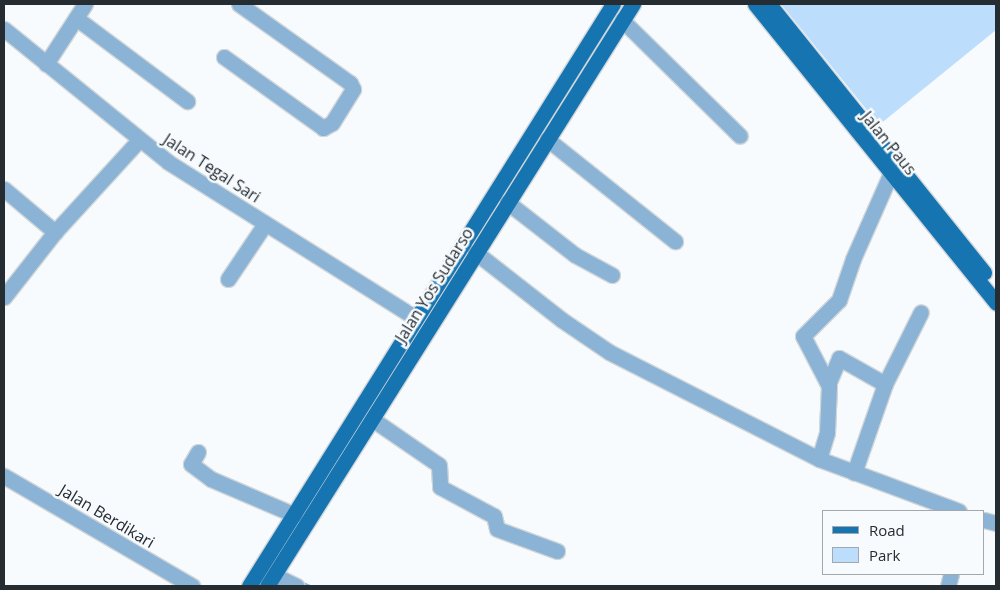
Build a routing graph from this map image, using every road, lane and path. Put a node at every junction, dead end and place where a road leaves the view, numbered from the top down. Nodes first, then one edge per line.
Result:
1 (85, 4) edge
2 (239, 4) edge
3 (613, 4) edge
4 (633, 4) edge
5 (755, 4) edge
6 (769, 4) edge
7 (76, 18) junction
8 (622, 20) junction
9 (4, 29) edge
10 (224, 57) dead end
11 (46, 64) junction
12 (187, 101) dead end
13 (740, 136) dead end
14 (547, 139) junction
15 (139, 140) junction
16 (891, 173) junction
17 (512, 180) junction
18 (4, 189) edge
19 (507, 202) junction
20 (265, 224) junction
21 (56, 232) junction
22 (675, 241) dead end
23 (475, 252) junction
24 (612, 275) dead end
25 (228, 279) dead end
26 (996, 287) edge
27 (4, 297) edge
28 (996, 303) edge
29 (921, 312) dead end
30 (416, 318) junction
31 (829, 382) junction
32 (885, 384) junction
33 (372, 419) junction
34 (198, 452) dead end
35 (819, 459) junction
36 (854, 473) junction
37 (4, 476) edge
38 (956, 510) edge
39 (295, 515) junction
40 (557, 551) dead end
41 (270, 581) edge
42 (192, 586) edge
43 (249, 586) edge
44 (297, 586) edge

1 - 7 street
2 - 10 street
3 - 17 main road, Jalan Yos Sudarso
4 - 8 main road, Jalan Yos Sudarso
5 - 16 main road, Jalan Paus
6 - 26 main road, Jalan Paus
7 - 11 street
7 - 12 street
8 - 13 street
8 - 14 main road, Jalan Yos Sudarso
9 - 11 street, Jalan Tegal Sari
11 - 15 street, Jalan Tegal Sari
14 - 17 main road, Jalan Yos Sudarso
14 - 22 street
15 - 20 street, Jalan Tegal Sari
15 - 21 street
16 - 28 main road, Jalan Paus
16 - 31 street
17 - 19 main road, Jalan Yos Sudarso
17 - 30 main road, Jalan Yos Sudarso
18 - 21 street
19 - 23 main road, Jalan Yos Sudarso
19 - 24 street
20 - 25 street
20 - 30 street, Jalan Tegal Sari
21 - 27 street
23 - 33 main road, Jalan Yos Sudarso
23 - 35 street
29 - 32 street
30 - 39 main road, Jalan Yos Sudarso
31 - 32 street
31 - 35 street
32 - 36 street
33 - 40 street
33 - 41 main road, Jalan Yos Sudarso
34 - 39 street
35 - 36 street
36 - 38 street
37 - 42 street, Jalan Berdikari
39 - 43 main road, Jalan Yos Sudarso
41 - 44 street

